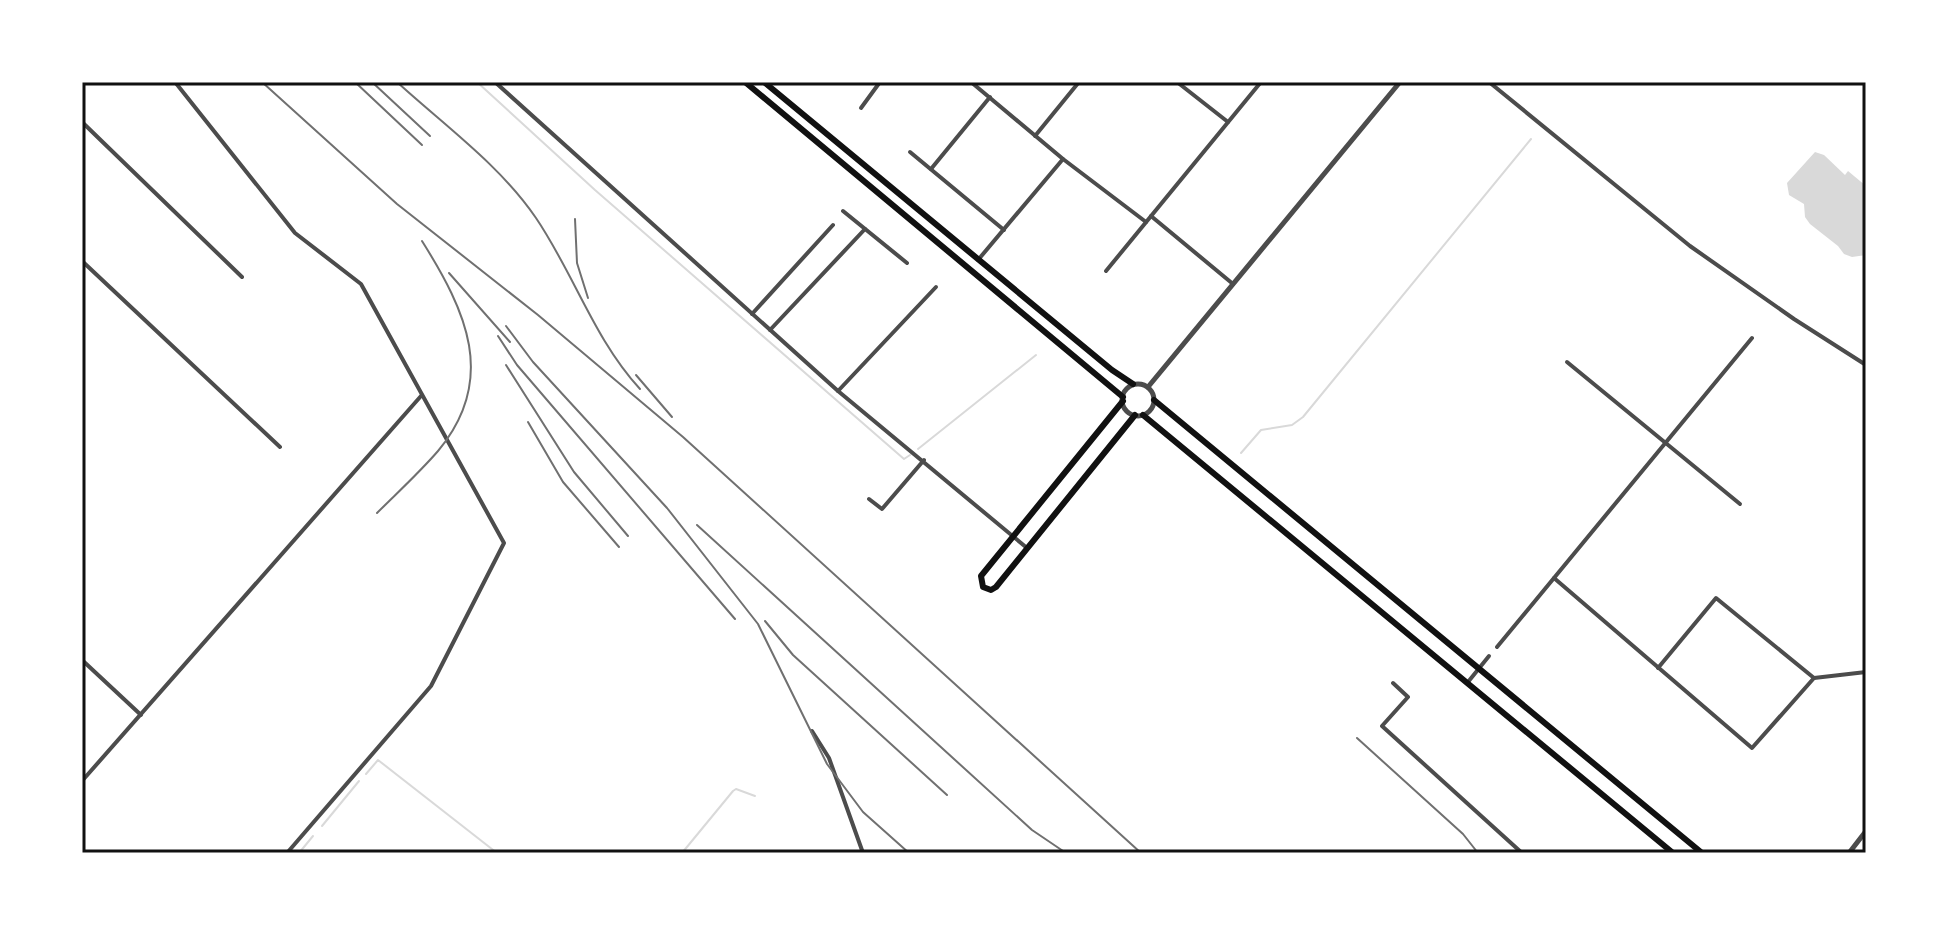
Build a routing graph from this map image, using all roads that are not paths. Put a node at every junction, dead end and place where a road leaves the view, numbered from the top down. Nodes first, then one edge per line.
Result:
1 (175, 82) edge
2 (495, 82) edge
3 (745, 82) edge
4 (764, 82) edge
5 (880, 82) edge
6 (971, 82) edge
7 (1079, 82) edge
8 (1177, 82) edge
9 (1261, 82) edge
10 (1400, 82) edge
11 (1489, 82) edge
12 (990, 97) junction
13 (861, 108) dead end
14 (82, 122) edge
15 (1228, 122) junction
16 (1035, 136) junction
17 (910, 152) dead end
18 (1063, 159) junction
19 (931, 169) junction
20 (843, 211) dead end
21 (1151, 216) junction
22 (1146, 222) junction
23 (833, 225) dead end
24 (865, 229) junction
25 (1004, 230) junction
26 (978, 260) junction
27 (82, 261) edge
28 (907, 263) dead end
29 (1106, 271) dead end
30 (242, 277) dead end
31 (1233, 284) junction
32 (936, 287) dead end
33 (752, 314) junction
34 (770, 330) junction
35 (1752, 338) dead end
36 (1567, 362) dead end
37 (1866, 365) edge
38 (1133, 384) junction
39 (1148, 387) junction
40 (838, 391) junction
41 (422, 395) junction
42 (1123, 399) junction
43 (1154, 400) junction
44 (1135, 415) junction
45 (1143, 415) junction
46 (1666, 442) junction
47 (280, 447) dead end
48 (924, 460) junction
49 (869, 499) dead end
50 (1740, 504) dead end
51 (1013, 536) junction
52 (1027, 548) junction
53 (1554, 578) junction
54 (1497, 647) dead end
55 (1489, 656) dead end
56 (82, 660) edge
57 (1658, 668) junction
58 (1478, 671) junction
59 (1866, 672) edge
60 (1814, 678) junction
61 (1393, 683) dead end
62 (1468, 683) junction
63 (141, 715) junction
64 (812, 731) dead end
65 (82, 781) edge
66 (1866, 831) edge
67 (287, 853) edge
68 (863, 853) edge
69 (1522, 853) edge
70 (1673, 853) edge
71 (1702, 853) edge
72 (1849, 853) edge

1 - 41 street
2 - 33 street
3 - 42 main road
4 - 26 main road
5 - 13 street
6 - 12 street
7 - 16 street
8 - 15 street
9 - 15 street
10 - 31 street
11 - 37 street
12 - 16 street
12 - 19 street
14 - 30 street
15 - 21 street
16 - 18 street
17 - 19 street
18 - 22 street
18 - 25 street
19 - 25 street
20 - 24 street
21 - 22 street
21 - 31 street
22 - 29 street
23 - 33 street
24 - 28 street
24 - 34 street
25 - 26 street
26 - 38 main road
27 - 47 street
31 - 39 street
32 - 40 street
33 - 34 street
34 - 40 street
35 - 46 street
36 - 46 street
38 - 39 street
38 - 42 street
39 - 43 street
40 - 48 street
41 - 63 street
41 - 67 street
42 - 44 street
42 - 51 main road
43 - 45 street
43 - 58 main road
44 - 45 street
44 - 52 main road
45 - 62 main road
46 - 50 street
46 - 53 street
48 - 49 street
48 - 51 street
51 - 52 street
51 - 52 main road
53 - 54 street
53 - 57 street
55 - 58 street
56 - 63 street
57 - 60 street
57 - 60 street
58 - 62 street
58 - 71 main road
59 - 60 street
61 - 69 street
62 - 70 main road
63 - 65 street
64 - 68 street
66 - 72 street

